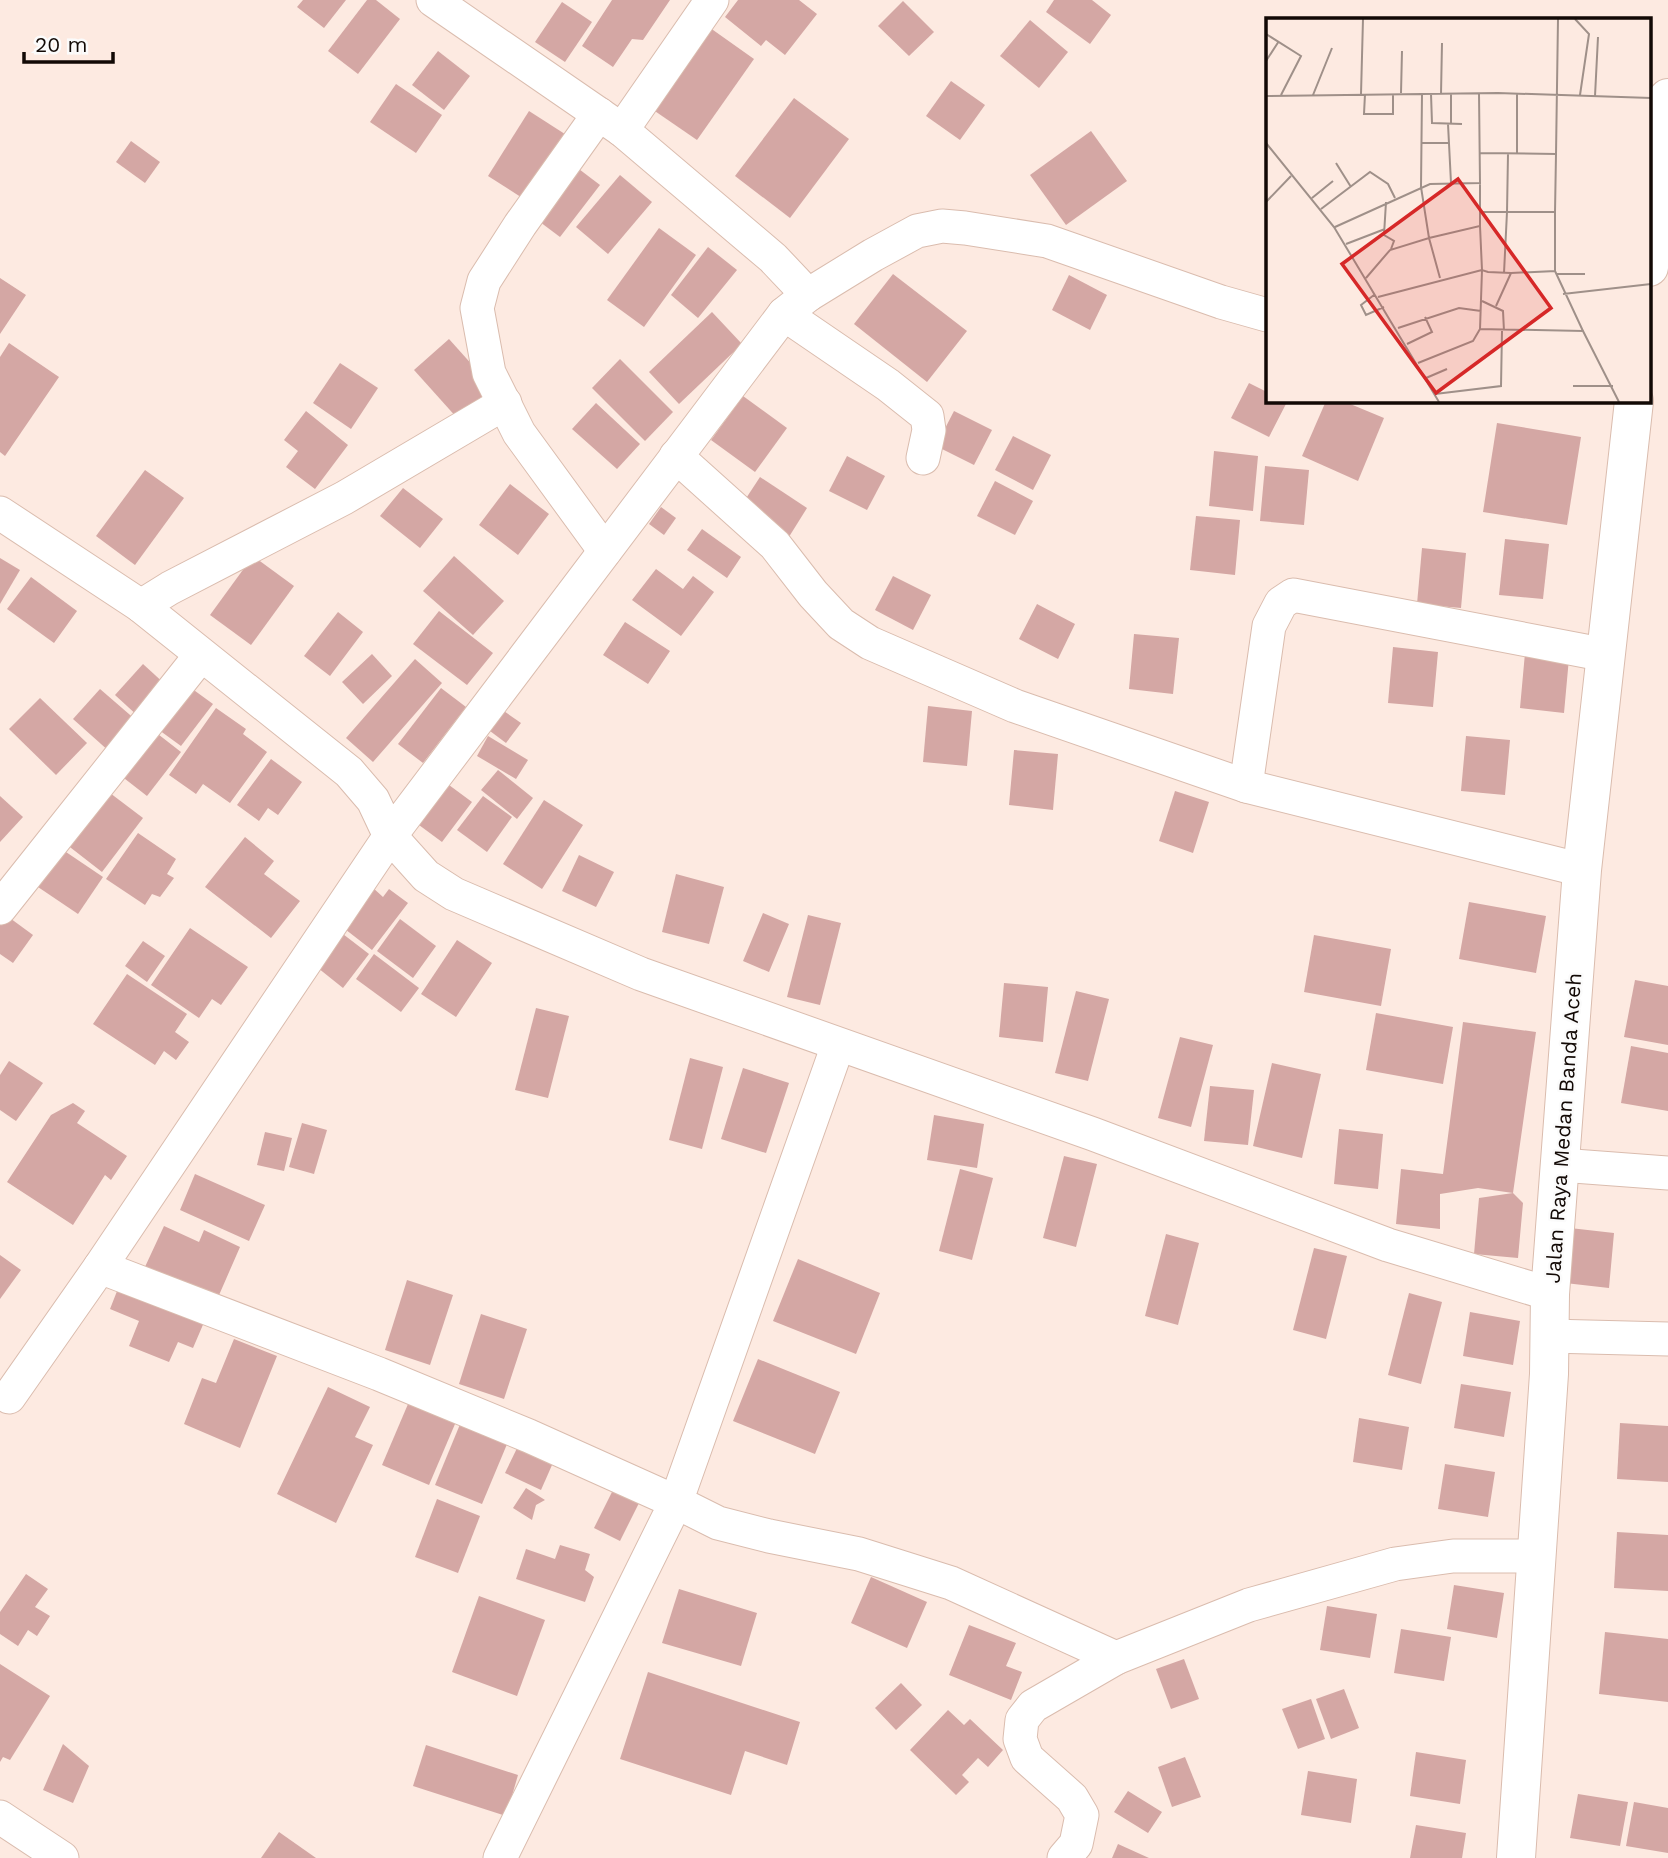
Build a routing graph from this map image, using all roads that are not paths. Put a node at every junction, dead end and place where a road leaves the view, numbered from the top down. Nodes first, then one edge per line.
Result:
1 (433, 0) edge
2 (712, 0) edge
3 (1668, 99) edge
4 (610, 122) junction
5 (1653, 198) edge
6 (1650, 250) edge
7 (797, 298) junction
8 (1266, 315) edge
9 (1634, 402) edge
10 (505, 403) junction
11 (676, 456) junction
12 (923, 458) dead end
13 (0, 513) edge
14 (604, 551) junction
15 (148, 612) junction
16 (196, 651) junction
17 (1606, 655) junction
18 (1246, 786) junction
19 (390, 836) junction
20 (1583, 870) junction
21 (0, 908) edge
22 (838, 1045) junction
23 (1560, 1165) junction
24 (1668, 1173) edge
25 (100, 1267) junction
26 (1550, 1294) junction
27 (1549, 1336) junction
28 (1668, 1339) edge
29 (3, 1400) edge
30 (676, 1502) junction
31 (1538, 1556) junction
32 (1116, 1658) junction
33 (0, 1817) edge
34 (62, 1858) edge
35 (500, 1858) edge
36 (1064, 1858) edge
37 (1516, 1858) edge

1 - 4 street
2 - 4 street
3 - 5 highway
4 - 7 street
4 - 10 street
5 - 6 highway
7 - 8 street
7 - 11 street
7 - 12 street
9 - 17 highway, Jalan Raya Medan Banda Aceh
10 - 14 street
10 - 15 street
11 - 14 street
11 - 18 street
13 - 15 street
14 - 19 street
15 - 16 street
16 - 19 street
16 - 21 street
17 - 18 street
17 - 20 highway, Jalan Raya Medan Banda Aceh
18 - 20 street
19 - 22 street
19 - 25 street
20 - 23 highway, Jalan Raya Medan Banda Aceh
22 - 26 street
22 - 30 street
23 - 24 street
23 - 26 highway, Jalan Raya Medan Banda Aceh
25 - 29 street
25 - 30 street
26 - 27 highway, Jalan Raya Medan Banda Aceh
27 - 28 street
27 - 31 highway, Jalan Raya Medan Banda Aceh
30 - 32 street
30 - 35 street
31 - 32 street
31 - 37 highway, Jalan Raya Medan Banda Aceh
32 - 36 street
33 - 34 street

